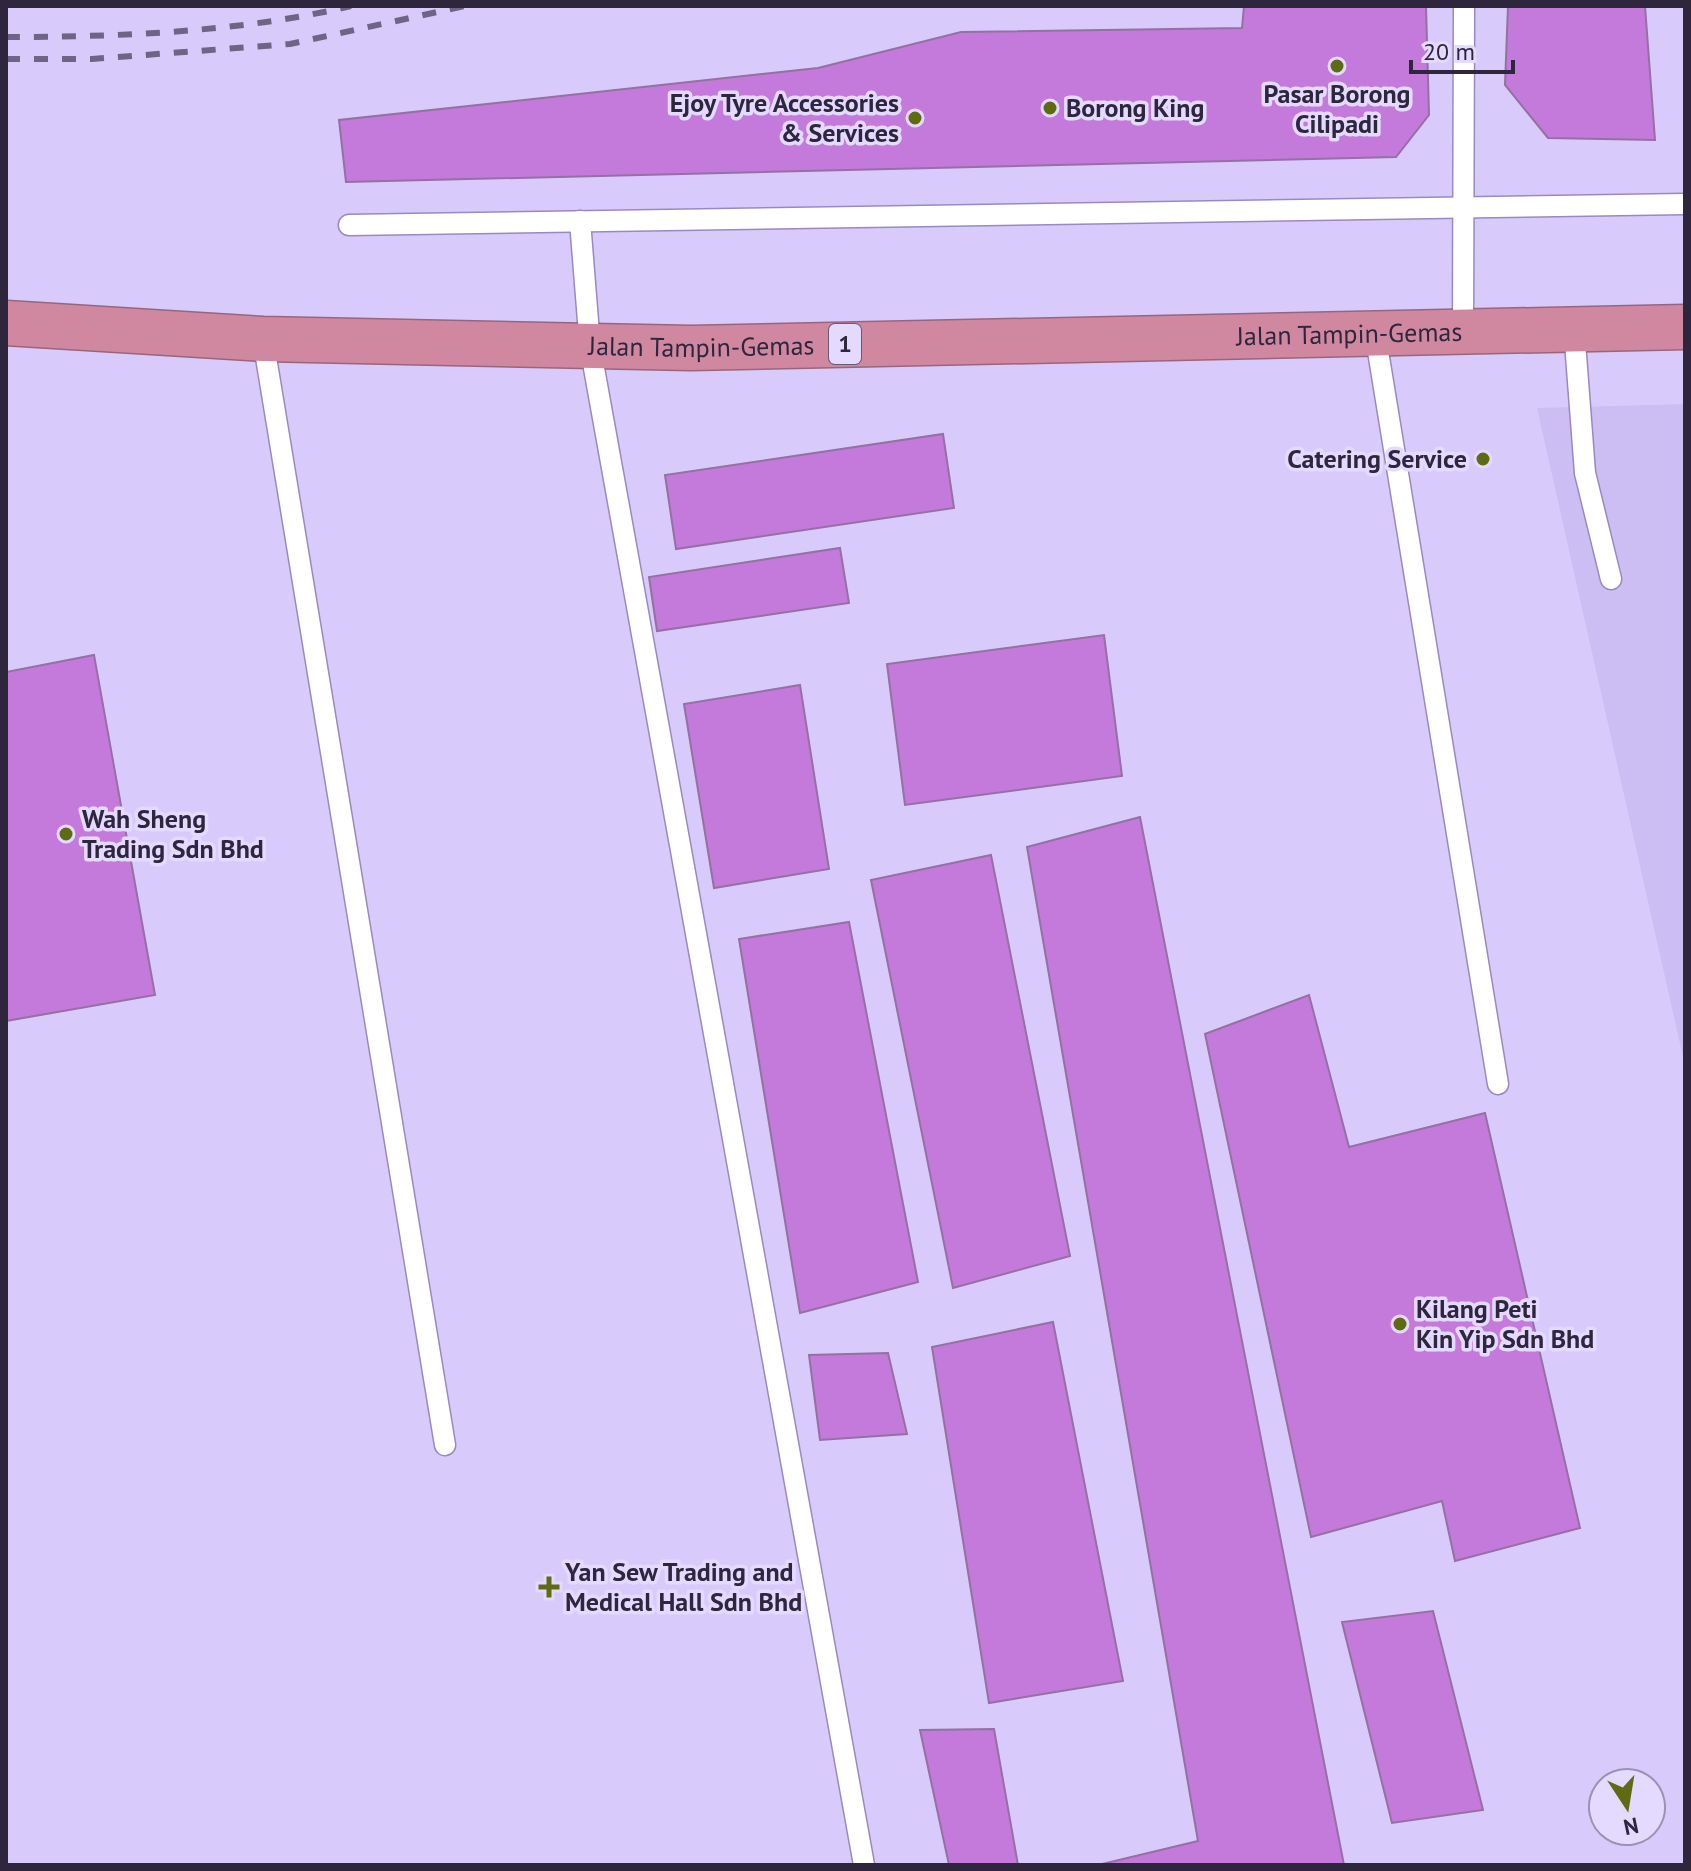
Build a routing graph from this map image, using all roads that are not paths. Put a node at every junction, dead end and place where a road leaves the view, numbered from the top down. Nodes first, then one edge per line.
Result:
1 (1464, 6) edge
2 (1685, 204) edge
3 (1463, 208) junction
4 (580, 221) junction
5 (349, 225) dead end
6 (6, 323) edge
7 (1685, 327) edge
8 (1574, 329) junction
9 (1463, 330) junction
10 (1375, 333) junction
11 (263, 339) junction
12 (590, 346) junction
13 (1611, 579) dead end
14 (1498, 1084) dead end
15 (445, 1445) dead end
16 (864, 1865) edge

1 - 3 lane
2 - 3 lane
3 - 4 lane
3 - 9 lane
4 - 5 lane
4 - 12 lane
6 - 11 highway, Jalan Tampin-Gemas / 1
7 - 8 highway, Jalan Tampin-Gemas / 1
8 - 9 highway, Jalan Tampin-Gemas / 1
8 - 13 lane
9 - 10 highway, Jalan Tampin-Gemas / 1
10 - 12 highway, Jalan Tampin-Gemas / 1
10 - 14 lane
11 - 12 highway, Jalan Tampin-Gemas / 1
11 - 15 lane
12 - 16 lane

